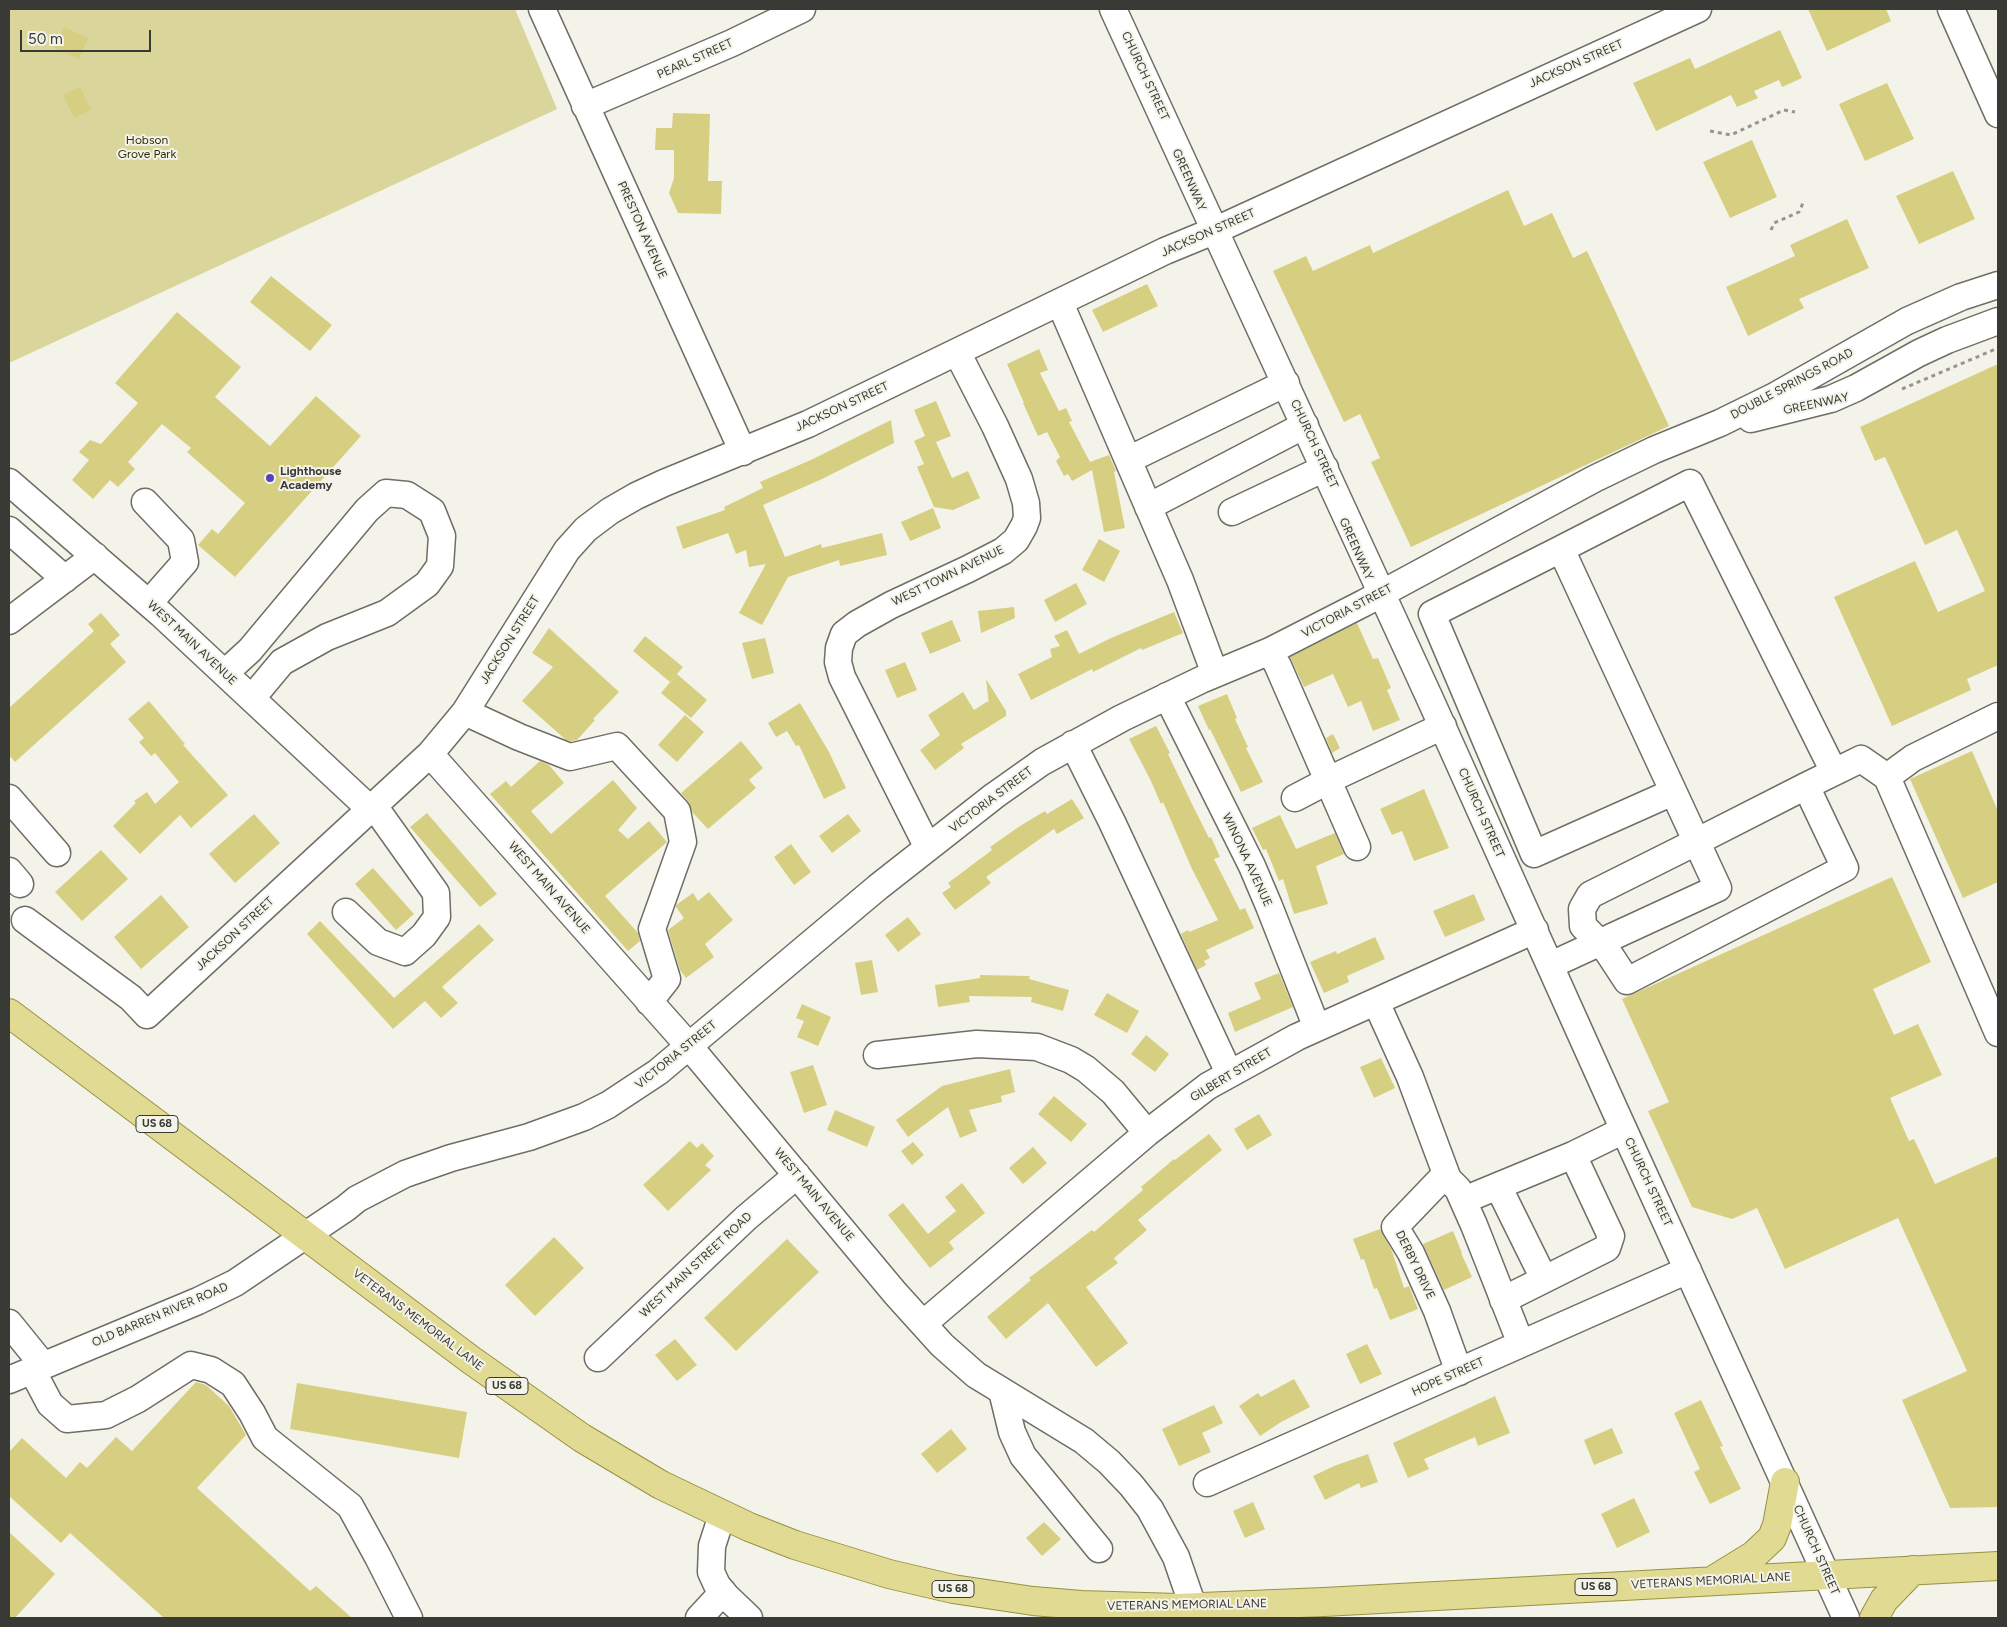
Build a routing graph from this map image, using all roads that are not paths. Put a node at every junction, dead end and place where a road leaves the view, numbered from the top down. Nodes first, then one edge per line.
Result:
1 (542, 9) edge
2 (802, 9) edge
3 (1113, 9) edge
4 (1698, 9) edge
5 (1951, 9) edge
6 (585, 106) junction
7 (1998, 114) edge
8 (1216, 230) junction
9 (1998, 285) edge
10 (1060, 303) junction
11 (1998, 321) edge
12 (957, 352) junction
13 (1286, 383) junction
14 (1720, 423) junction
15 (1305, 425) junction
16 (743, 452) junction
17 (1128, 460) junction
18 (1325, 468) junction
19 (9, 482) edge
20 (145, 502) dead end
21 (1148, 507) junction
22 (1232, 512) dead end
23 (9, 530) edge
24 (1561, 549) junction
25 (95, 556) junction
26 (65, 579) junction
27 (1382, 594) junction
28 (149, 603) junction
29 (9, 621) edge
30 (1270, 651) junction
31 (225, 673) junction
32 (1215, 674) junction
33 (1167, 696) junction
34 (252, 698) junction
35 (465, 712) junction
36 (1998, 716) edge
37 (1442, 726) junction
38 (1073, 744) junction
39 (430, 754) junction
40 (1834, 772) junction
41 (1887, 777) junction
42 (1328, 781) junction
43 (1806, 786) junction
44 (1673, 792) junction
45 (9, 798) edge
46 (1295, 798) dead end
47 (372, 807) junction
48 (1696, 842) junction
49 (1357, 847) dead end
50 (928, 848) junction
51 (57, 853) dead end
52 (1718, 888) junction
53 (346, 912) dead end
54 (25, 920) dead end
55 (1736, 925) junction
56 (1534, 930) junction
57 (1598, 942) junction
58 (1551, 965) junction
59 (648, 1002) junction
60 (1376, 1002) junction
61 (9, 1013) edge
62 (1317, 1028) junction
63 (1998, 1033) edge
64 (689, 1046) junction
65 (877, 1055) dead end
66 (1229, 1073) junction
67 (1624, 1130) junction
68 (1147, 1133) junction
69 (1573, 1155) junction
70 (797, 1175) junction
71 (1448, 1180) junction
72 (1498, 1186) junction
73 (1464, 1200) junction
74 (304, 1236) junction
75 (1688, 1270) junction
76 (1544, 1279) junction
77 (1503, 1300) junction
78 (9, 1323) edge
79 (923, 1324) junction
80 (1521, 1344) junction
81 (598, 1358) dead end
82 (28, 1372) edge
83 (1460, 1372) junction
84 (1002, 1391) junction
85 (1785, 1482) junction
86 (1207, 1483) dead end
87 (722, 1515) junction
88 (1099, 1549) dead end
89 (1998, 1566) edge
90 (1913, 1570) junction
91 (1827, 1575) junction
92 (1712, 1581) junction
93 (723, 1592) junction
94 (1195, 1613) edge
95 (409, 1618) edge
96 (699, 1618) edge
97 (749, 1618) edge
98 (1846, 1618) edge
99 (1874, 1618) edge

1 - 6 street, PRESTON AVENUE
2 - 6 street, PEARL STREET
3 - 8 street, CHURCH STREET
4 - 8 street, JACKSON STREET
5 - 7 street
6 - 16 street, PRESTON AVENUE
8 - 10 street, JACKSON STREET
8 - 13 street, CHURCH STREET
9 - 14 street, DOUBLE SPRINGS ROAD
10 - 12 street, JACKSON STREET
10 - 17 street
11 - 14 street, DOUBLE SPRINGS ROAD
12 - 16 street, JACKSON STREET
12 - 50 street, WEST TOWN AVENUE
13 - 15 street, CHURCH STREET
13 - 17 street
14 - 27 street, VICTORIA STREET
15 - 18 street, CHURCH STREET
15 - 21 street
16 - 35 street, JACKSON STREET
17 - 21 street
18 - 22 street
18 - 27 street, CHURCH STREET
19 - 25 street, WEST MAIN AVENUE
20 - 28 street
21 - 32 street
23 - 26 street
24 - 40 street
24 - 44 street
24 - 44 street
25 - 26 street
25 - 28 street, WEST MAIN AVENUE
26 - 29 street
27 - 30 street, VICTORIA STREET
27 - 37 street, CHURCH STREET
28 - 31 street, WEST MAIN AVENUE
30 - 32 street, VICTORIA STREET
30 - 42 street
31 - 34 street, WEST MAIN AVENUE
31 - 34 street
32 - 33 street, VICTORIA STREET
33 - 38 street, VICTORIA STREET
33 - 62 street, WINONA AVENUE
34 - 47 street, WEST MAIN AVENUE
35 - 39 street, JACKSON STREET
35 - 59 street
36 - 41 street
37 - 42 street
37 - 56 street, CHURCH STREET
38 - 50 street, VICTORIA STREET
38 - 66 street
39 - 47 street, JACKSON STREET
39 - 59 street, WEST MAIN AVENUE
40 - 41 street
40 - 43 street
41 - 63 street
42 - 46 street
42 - 49 street
43 - 48 street
43 - 55 street
44 - 48 street
45 - 51 street
47 - 53 street, WEST MAIN AVENUE
47 - 54 street, JACKSON STREET
48 - 52 street
48 - 57 street
50 - 64 street, VICTORIA STREET
52 - 55 street
52 - 57 street
55 - 57 street
56 - 58 street, CHURCH STREET
56 - 60 street, GILBERT STREET
57 - 58 street
58 - 67 street, CHURCH STREET
59 - 64 street, WEST MAIN AVENUE
60 - 62 street, GILBERT STREET
60 - 71 street
61 - 74 main road, VETERANS MEMORIAL LANE / US 68
62 - 66 street, GILBERT STREET
64 - 70 street, WEST MAIN AVENUE
64 - 74 street, VICTORIA STREET
65 - 68 street
66 - 68 street, GILBERT STREET
67 - 69 street
67 - 75 street, CHURCH STREET
68 - 79 street, GILBERT STREET
69 - 72 street
69 - 76 street
70 - 79 street, WEST MAIN AVENUE
70 - 81 street, WEST MAIN STREET ROAD
71 - 73 street
71 - 83 street, DERBY DRIVE
72 - 73 street
72 - 76 street
73 - 77 street
74 - 82 street, OLD BARREN RIVER ROAD
74 - 87 main road, VETERANS MEMORIAL LANE / US 68
75 - 80 street, HOPE STREET
75 - 85 street, CHURCH STREET
76 - 77 street
77 - 80 street
78 - 82 street
79 - 84 street, WEST MAIN AVENUE
80 - 83 street, HOPE STREET
82 - 95 street
83 - 86 street, HOPE STREET
84 - 88 street
84 - 94 street, WEST MAIN AVENUE
85 - 91 street, CHURCH STREET
85 - 92 main road
87 - 93 street
87 - 94 main road, VETERANS MEMORIAL LANE / US 68
89 - 90 main road, VETERANS MEMORIAL LANE / US 68
90 - 91 main road, VETERANS MEMORIAL LANE / US 68
90 - 99 main road
91 - 92 main road, VETERANS MEMORIAL LANE / US 68
91 - 98 street, CHURCH STREET
92 - 94 main road, VETERANS MEMORIAL LANE / US 68
93 - 96 street
93 - 97 street

